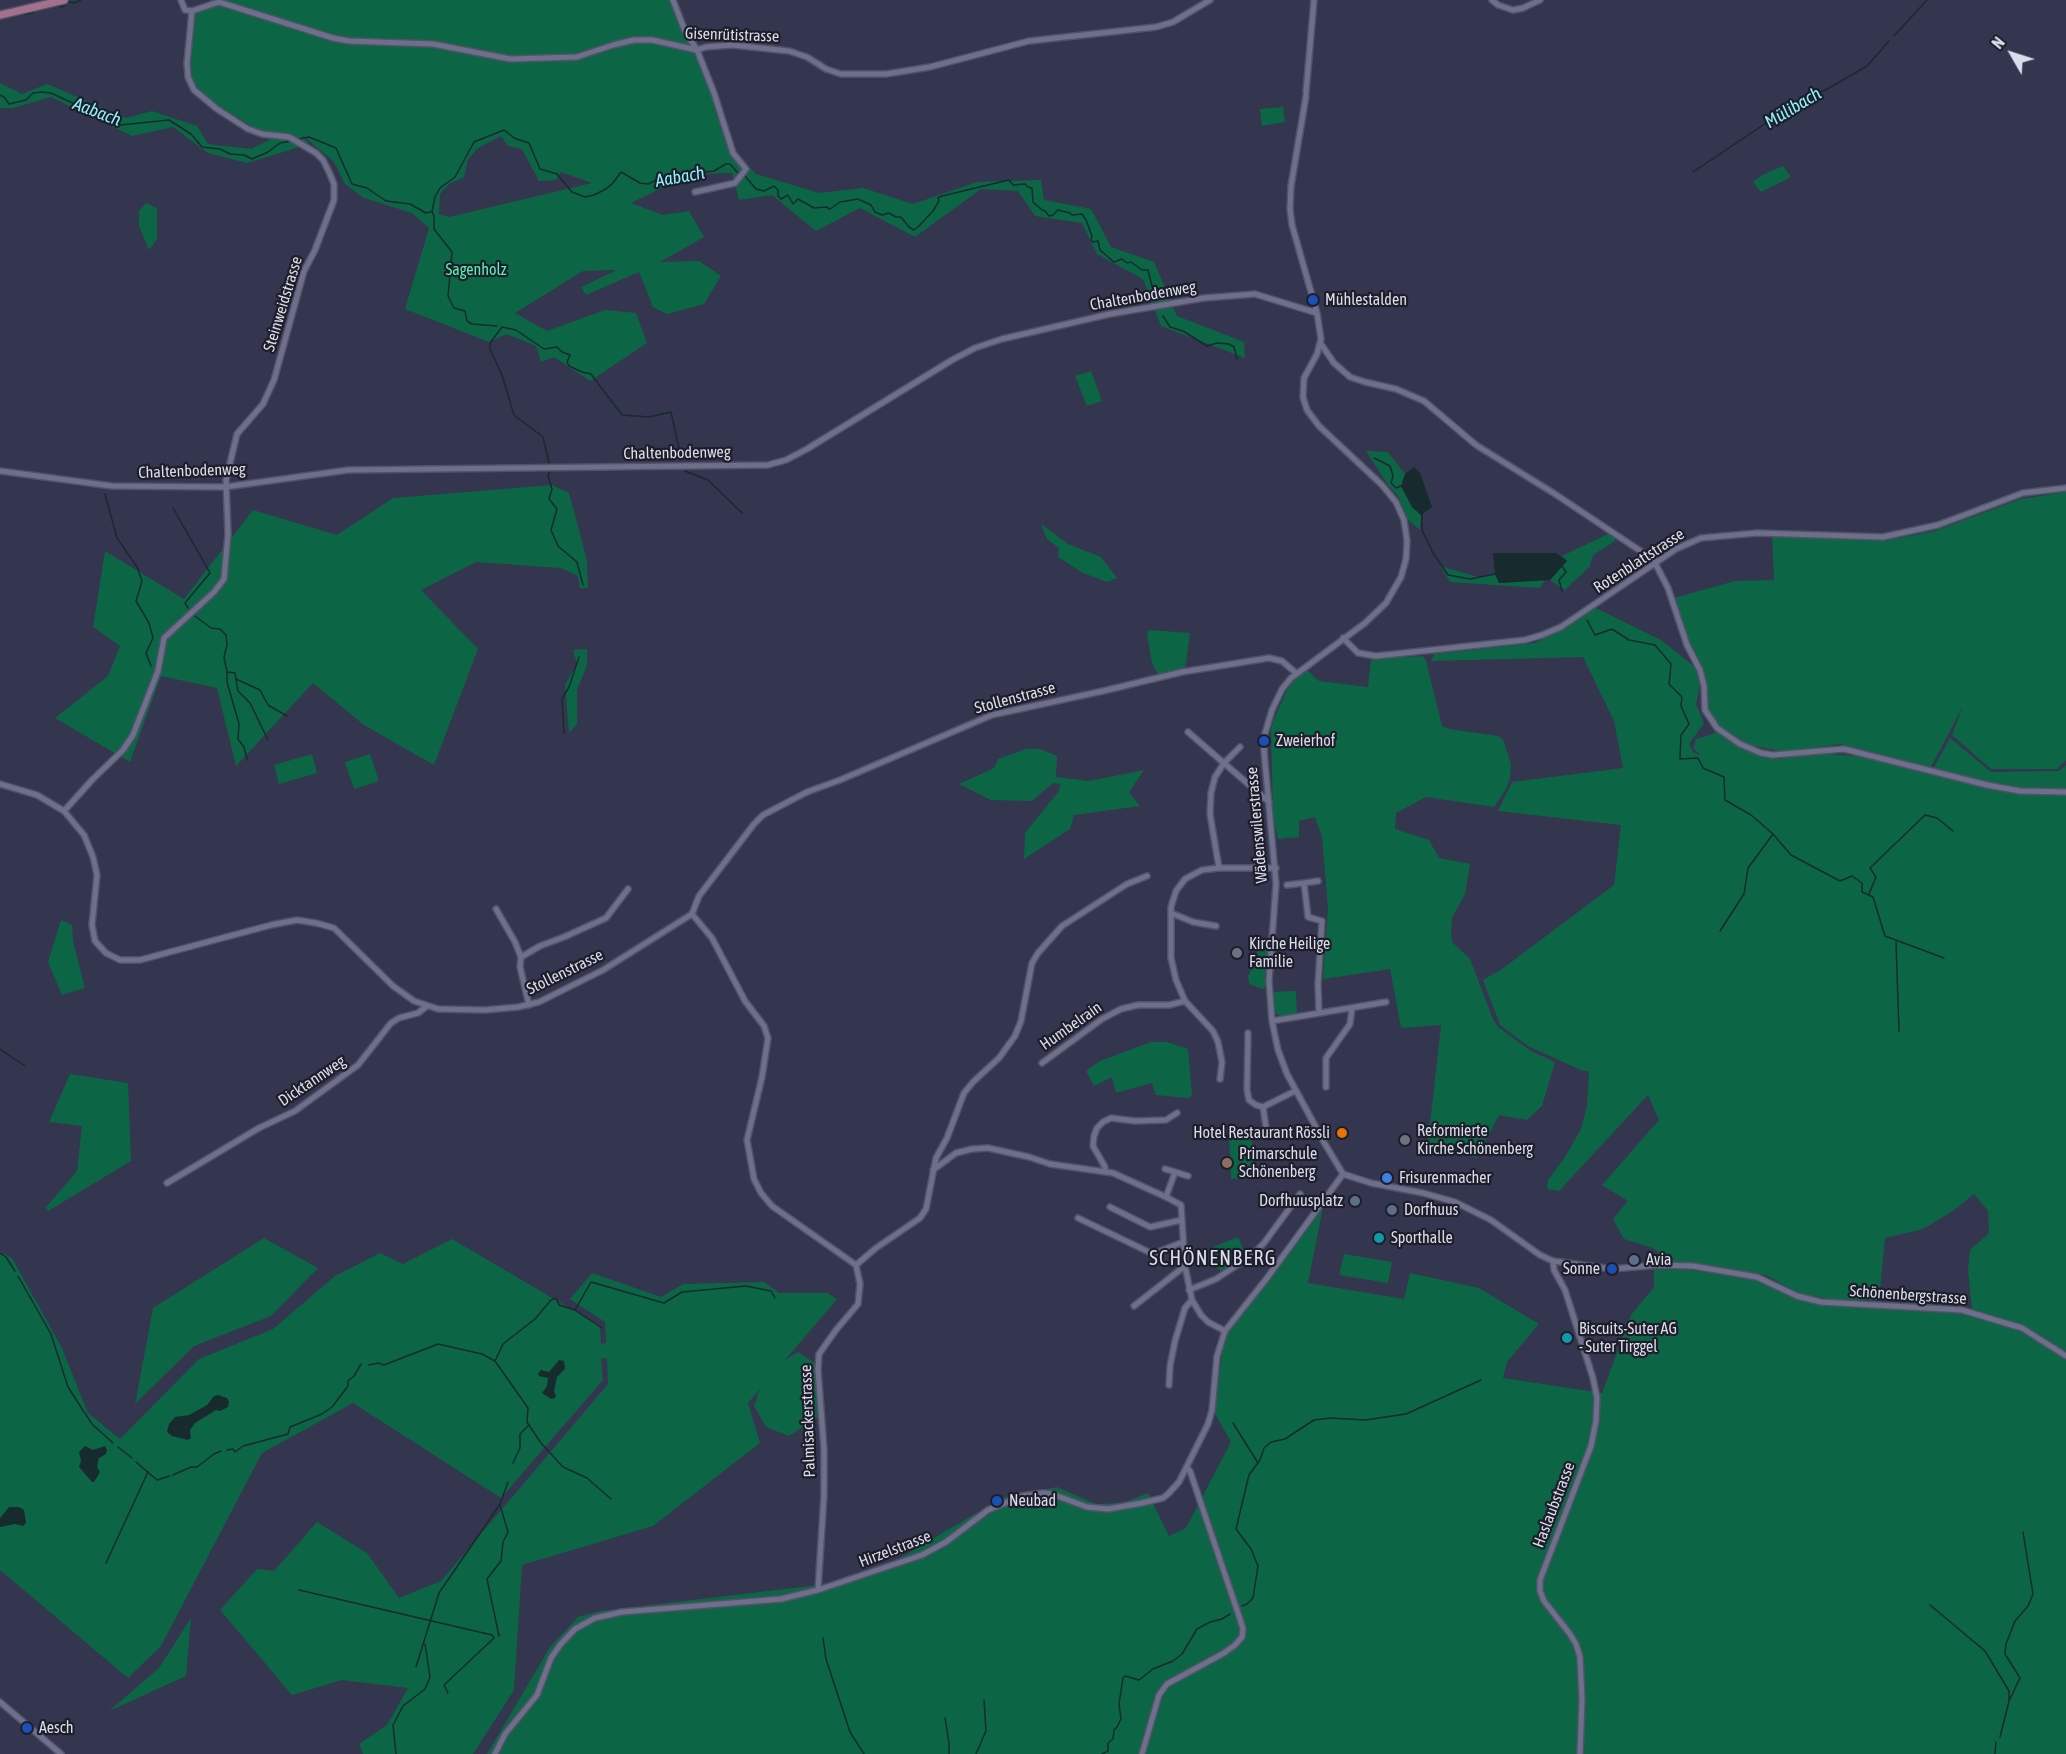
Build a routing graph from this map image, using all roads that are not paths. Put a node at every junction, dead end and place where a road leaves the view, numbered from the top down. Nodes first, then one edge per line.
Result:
1 (64, 0) edge
2 (181, 0) edge
3 (673, 0) edge
4 (1210, 0) edge
5 (1314, 0) edge
6 (1492, 0) edge
7 (1540, 0) edge
8 (210, 2) edge
9 (192, 11) junction
10 (0, 15) edge
11 (697, 50) junction
12 (695, 192) dead end
13 (1317, 313) junction
14 (1321, 344) junction
15 (0, 471) edge
16 (225, 487) junction
17 (2066, 488) edge
18 (1656, 562) junction
19 (1343, 638) junction
20 (1296, 673) junction
21 (1188, 732) dead end
22 (1240, 747) dead end
23 (1224, 763) junction
24 (0, 784) edge
25 (2066, 792) edge
26 (1269, 802) junction
27 (64, 811) junction
28 (1219, 868) junction
29 (1276, 868) junction
30 (1147, 876) dead end
31 (1318, 881) dead end
32 (1304, 884) junction
33 (1287, 885) dead end
34 (628, 889) dead end
35 (496, 909) dead end
36 (692, 914) junction
37 (1171, 914) junction
38 (1216, 926) dead end
39 (521, 957) junction
40 (1185, 1000) junction
41 (1386, 1002) dead end
42 (529, 1005) junction
43 (427, 1006) junction
44 (1352, 1008) junction
45 (1319, 1013) junction
46 (1272, 1021) junction
47 (1248, 1033) dead end
48 (1042, 1063) dead end
49 (1221, 1079) dead end
50 (1326, 1086) dead end
51 (1295, 1091) junction
52 (1263, 1107) junction
53 (1177, 1113) dead end
54 (1266, 1127) dead end
55 (1166, 1169) dead end
56 (932, 1171) junction
57 (1105, 1172) junction
58 (1175, 1172) junction
59 (1343, 1174) junction
60 (1188, 1176) dead end
61 (167, 1182) dead end
62 (1300, 1194) dead end
63 (1166, 1197) junction
64 (1110, 1207) dead end
65 (1078, 1218) dead end
66 (1182, 1220) junction
67 (1183, 1242) junction
68 (1553, 1261) junction
69 (856, 1265) junction
70 (1185, 1266) junction
71 (1189, 1290) junction
72 (1192, 1300) junction
73 (1134, 1306) dead end
74 (1225, 1331) junction
75 (2066, 1356) edge
76 (1169, 1384) dead end
77 (1186, 1468) junction
78 (818, 1590) junction
79 (0, 1702) edge
80 (61, 1754) edge
81 (495, 1754) edge
82 (1142, 1754) edge
83 (1580, 1754) edge

1 - 10 main road
2 - 9 street
3 - 11 street
4 - 11 street, Gisenrütistrasse
5 - 13 street
6 - 7 street
8 - 9 street
8 - 11 street, Gisenrütistrasse
9 - 16 street, Steinweidstrasse
11 - 12 street
13 - 14 street
13 - 16 street, Chaltenbodenweg
14 - 18 street
14 - 19 street, Wädenswilerstrasse
15 - 16 street, Chaltenbodenweg
16 - 27 street, Steinweidstrasse
17 - 18 street, Rotenblattstrasse
18 - 19 street, Rotenblattstrasse
18 - 25 street
19 - 20 street, Wädenswilerstrasse
20 - 26 street, Wädenswilerstrasse
20 - 36 street, Stollenstrasse
21 - 23 street
22 - 23 street
23 - 26 street
23 - 28 street
24 - 27 street, Stollenstrasse
26 - 29 street, Wädenswilerstrasse
27 - 43 street, Stollenstrasse
28 - 29 street
28 - 37 street
29 - 46 street, Wädenswilerstrasse
30 - 56 street
31 - 32 street
32 - 33 street
32 - 45 street
34 - 39 street
35 - 39 street
36 - 42 street, Stollenstrasse
36 - 69 street
37 - 38 street
37 - 40 street
39 - 42 street
40 - 48 street, Humbelrain
40 - 49 street
41 - 44 street
42 - 43 street, Stollenstrasse
43 - 61 street, Dicktannweg
44 - 45 street
44 - 50 street
45 - 46 street
46 - 51 street, Wädenswilerstrasse
47 - 52 street
51 - 52 street
51 - 59 street, Wädenswilerstrasse
52 - 54 street
53 - 57 street
55 - 58 street
56 - 57 street
56 - 69 street
57 - 63 street
58 - 60 street
58 - 63 street
59 - 68 street
59 - 74 street, Hirzelstrasse
62 - 71 street
63 - 66 street
64 - 66 street
65 - 67 street
66 - 67 street
67 - 70 street
68 - 75 street, Schönenbergstrasse
68 - 83 street, Haslaubstrasse
69 - 78 street, Palmisackerstrasse
70 - 71 street
70 - 73 street
71 - 72 street
72 - 74 street
72 - 76 street
74 - 77 street, Hirzelstrasse
77 - 78 street, Hirzelstrasse
77 - 82 street
78 - 81 street, Hirzelstrasse
79 - 80 street

